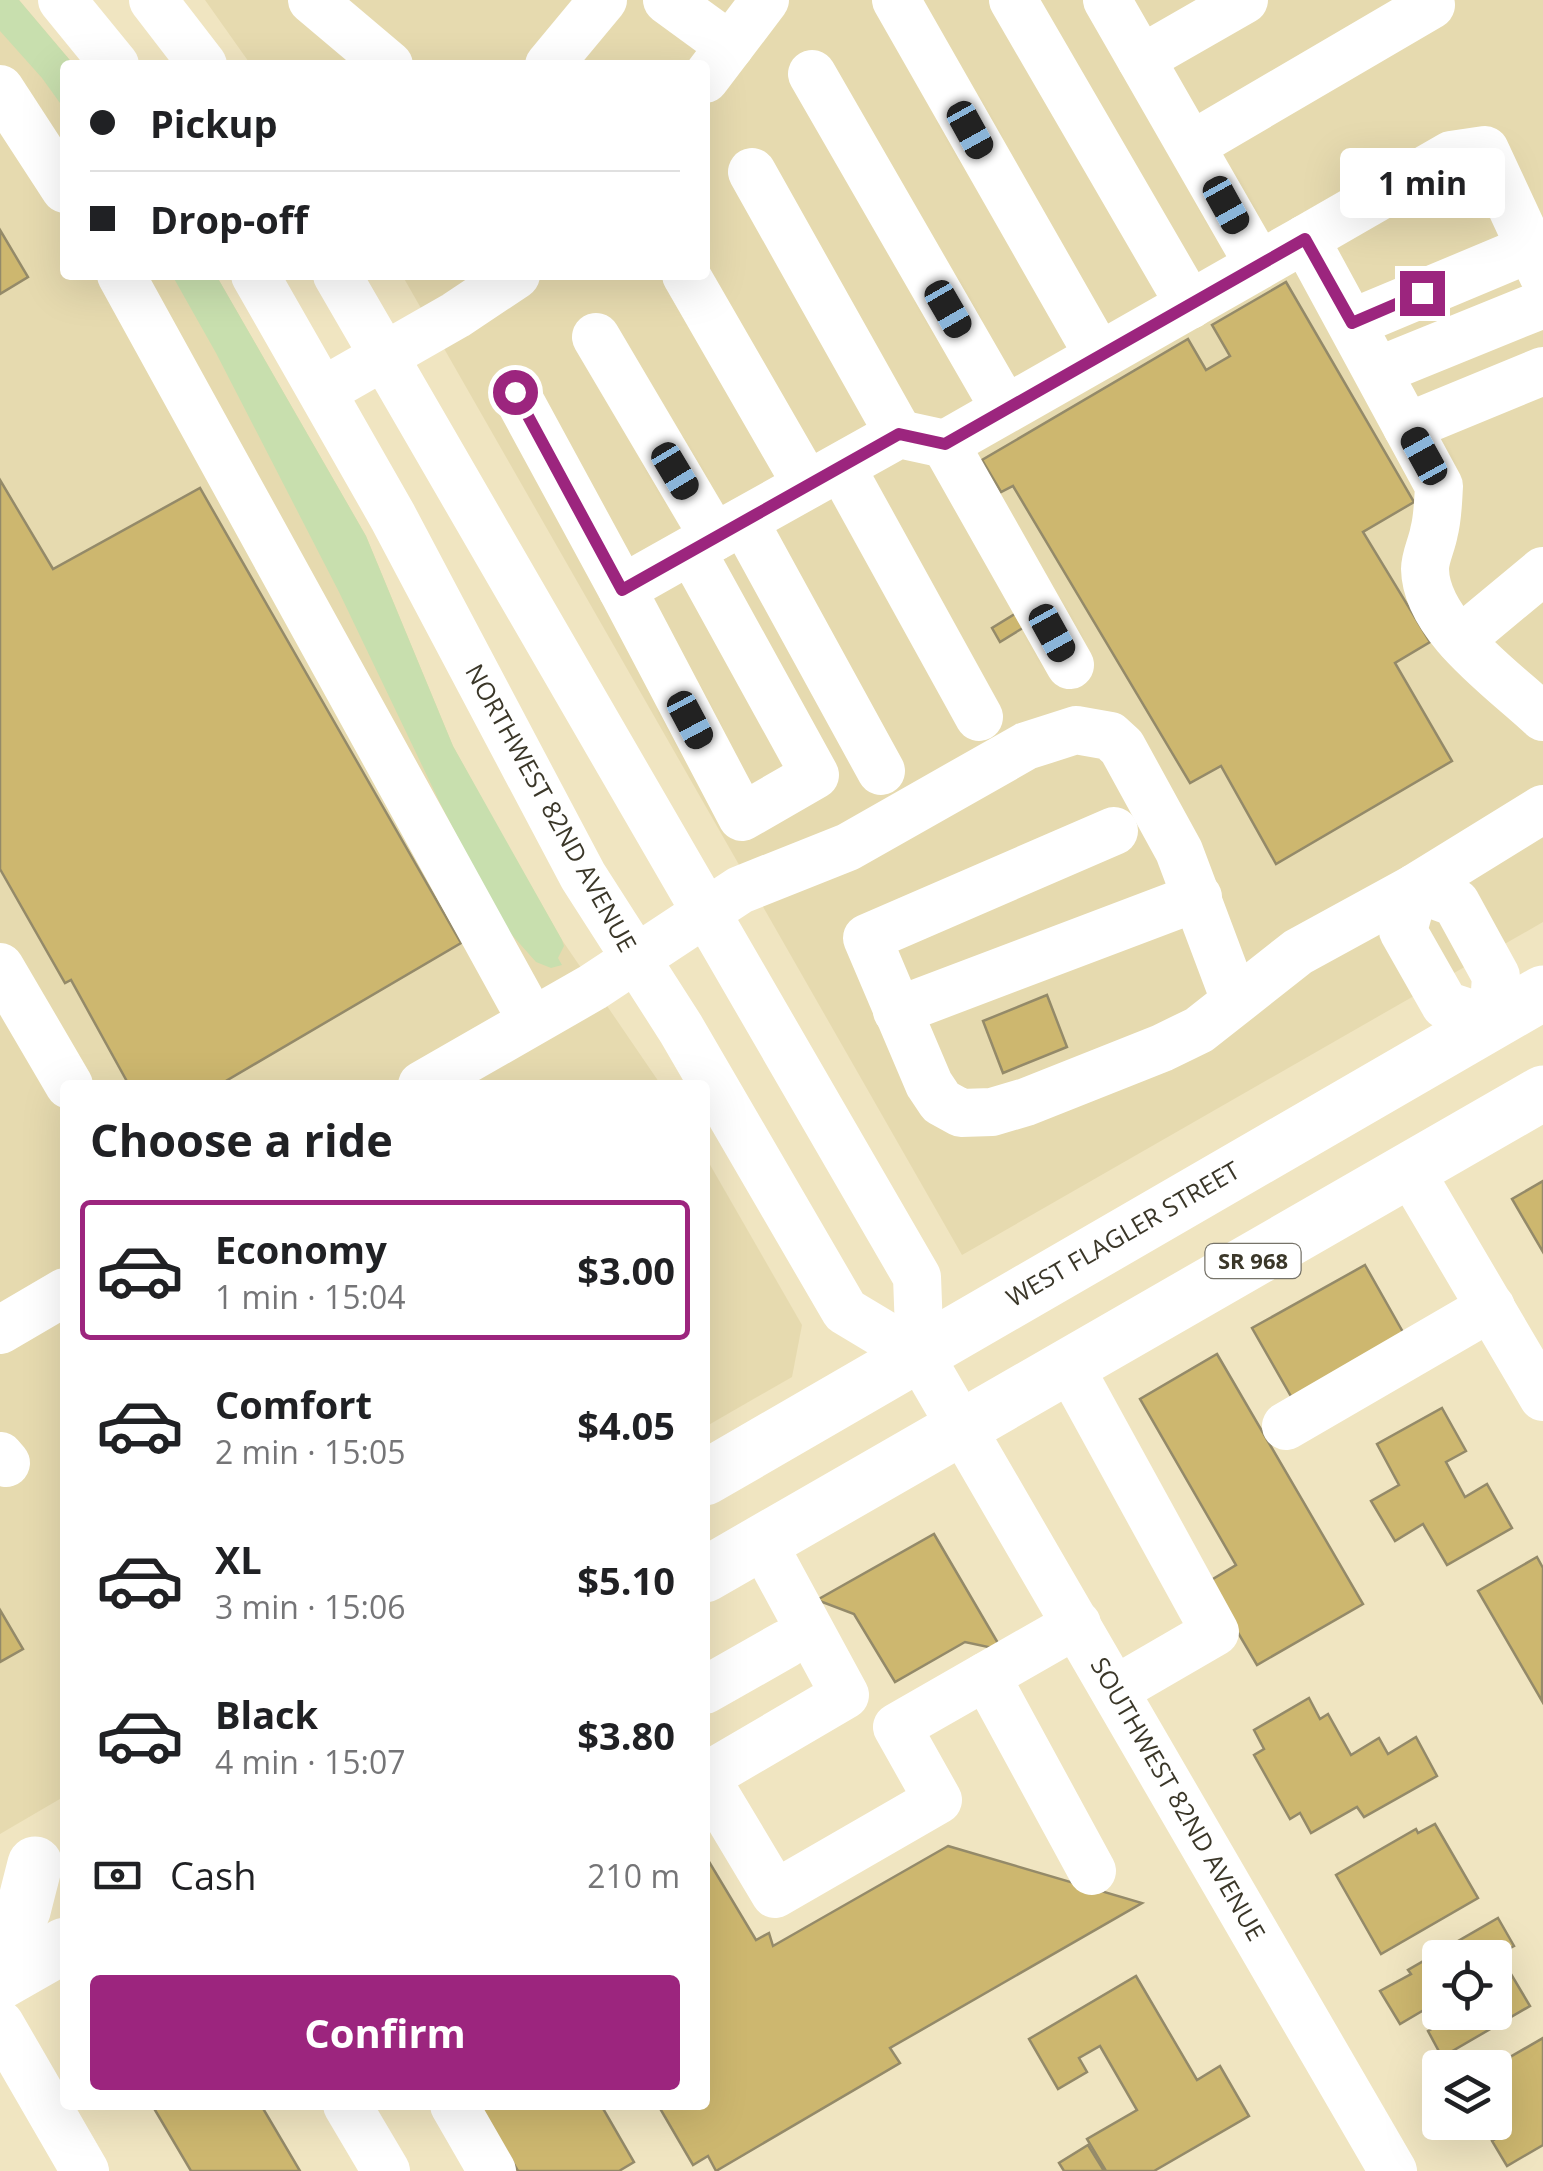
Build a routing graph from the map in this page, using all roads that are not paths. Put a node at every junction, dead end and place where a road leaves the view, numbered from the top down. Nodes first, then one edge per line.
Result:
1 (62, 0) edge
2 (154, 0) edge
3 (312, 0) edge
4 (604, 0) edge
5 (668, 0) edge
6 (766, 0) edge
7 (896, 0) edge
8 (1013, 0) edge
9 (1106, 0) edge
10 (1244, 0) edge
11 (1431, 5) dead end
12 (1141, 59) junction
13 (111, 60) edge
14 (199, 60) edge
15 (383, 60) edge
16 (554, 60) edge
17 (718, 62) edge
18 (812, 74) dead end
19 (0, 89) edge
20 (1192, 145) junction
21 (752, 172) dead end
22 (60, 181) edge
23 (1305, 239) junction
24 (1536, 262) edge
25 (1259, 265) junction
26 (124, 280) edge
27 (258, 280) edge
28 (340, 280) edge
29 (509, 280) edge
30 (689, 280) edge
31 (1543, 304) edge
32 (1190, 305) junction
33 (1352, 323) junction
34 (596, 337) dead end
35 (384, 355) junction
36 (1099, 356) junction
37 (1378, 371) junction
38 (1543, 371) edge
39 (323, 391) junction
40 (515, 392) dead end
41 (1005, 409) junction
42 (1408, 427) junction
43 (899, 434) junction
44 (945, 444) junction
45 (824, 476) junction
46 (716, 536) junction
47 (1543, 571) edge
48 (622, 590) junction
49 (1460, 640) junction
50 (1070, 665) dead end
51 (979, 716) dead end
52 (1543, 717) edge
53 (881, 771) dead end
54 (1543, 809) edge
55 (1114, 831) dead end
56 (1415, 888) junction
57 (1198, 897) junction
58 (706, 913) junction
59 (636, 960) junction
60 (0, 967) edge
61 (1543, 992) edge
62 (1235, 1000) junction
63 (897, 1011) junction
64 (532, 1021) junction
65 (1493, 1021) junction
66 (66, 1080) edge
67 (431, 1080) edge
68 (1543, 1093) edge
69 (1410, 1170) junction
70 (60, 1295) edge
71 (1491, 1308) junction
72 (0, 1330) edge
73 (920, 1356) junction
74 (1069, 1366) junction
75 (1540, 1385) edge
76 (1286, 1426) dead end
77 (962, 1428) junction
78 (710, 1475) edge
79 (762, 1542) junction
80 (710, 1572) edge
81 (1077, 1624) junction
82 (786, 1644) dead end
83 (986, 1676) junction
84 (710, 1687) edge
85 (1116, 1690) junction
86 (845, 1695) junction
87 (897, 1727) junction
88 (710, 1774) edge
89 (710, 1785) edge
90 (33, 1865) edge
91 (1092, 1871) dead end
92 (0, 1937) edge
93 (60, 1948) edge
94 (0, 1982) edge
95 (0, 2024) edge
96 (350, 2110) edge
97 (457, 2110) edge
98 (85, 2171) edge
99 (386, 2171) edge
100 (492, 2171) edge
101 (1393, 2171) edge

1 - 13 street
2 - 14 street
3 - 15 street
4 - 16 street
5 - 17 street
6 - 17 street
7 - 36 street
8 - 32 street
9 - 12 street
10 - 12 street
11 - 20 street
12 - 20 street
18 - 41 street
19 - 22 street
20 - 25 street
21 - 43 street
23 - 24 street
23 - 25 street
23 - 33 street
24 - 33 street
25 - 32 street
26 - 64 street
27 - 39 street, NORTHWEST 82ND AVENUE
28 - 35 street, NORTHWEST 82ND AVENUE
29 - 35 street
30 - 45 street
31 - 37 street
32 - 36 street
33 - 37 street
34 - 46 street
35 - 39 street
35 - 58 street, NORTHWEST 82ND AVENUE
36 - 41 street
37 - 42 street
38 - 42 street
39 - 59 street, NORTHWEST 82ND AVENUE
40 - 48 street
41 - 44 street
42 - 49 street
43 - 44 street
43 - 45 street
44 - 50 street
45 - 46 street
45 - 51 street
46 - 48 street
46 - 48 street
46 - 53 street
47 - 49 street
49 - 52 street
54 - 56 street
55 - 63 street
56 - 62 street
56 - 65 street
57 - 58 street
57 - 62 street
57 - 63 street
58 - 59 street
58 - 73 street, NORTHWEST 82ND AVENUE
59 - 64 street
59 - 73 street, NORTHWEST 82ND AVENUE
60 - 66 street
61 - 65 main road, WEST FLAGLER STREET
62 - 63 street
64 - 67 street
65 - 73 main road, WEST FLAGLER STREET
68 - 69 main road, SR 968
69 - 71 street
69 - 74 main road, SR 968
70 - 72 street
71 - 75 street
71 - 76 street
73 - 77 street, NORTHWEST 82ND AVENUE
73 - 78 main road, WEST FLAGLER STREET
74 - 77 main road, SR 968
74 - 85 street
77 - 79 main road, SR 968
77 - 81 street, SOUTHWEST 82ND AVENUE
79 - 80 main road, SR 968
79 - 86 street
81 - 83 street
81 - 85 street, SOUTHWEST 82ND AVENUE
82 - 84 street
83 - 87 street
83 - 91 street
85 - 101 street, SOUTHWEST 82ND AVENUE
86 - 87 street
86 - 88 street
87 - 89 street
90 - 92 main road
93 - 94 main road
95 - 98 street
96 - 99 street
97 - 100 street

